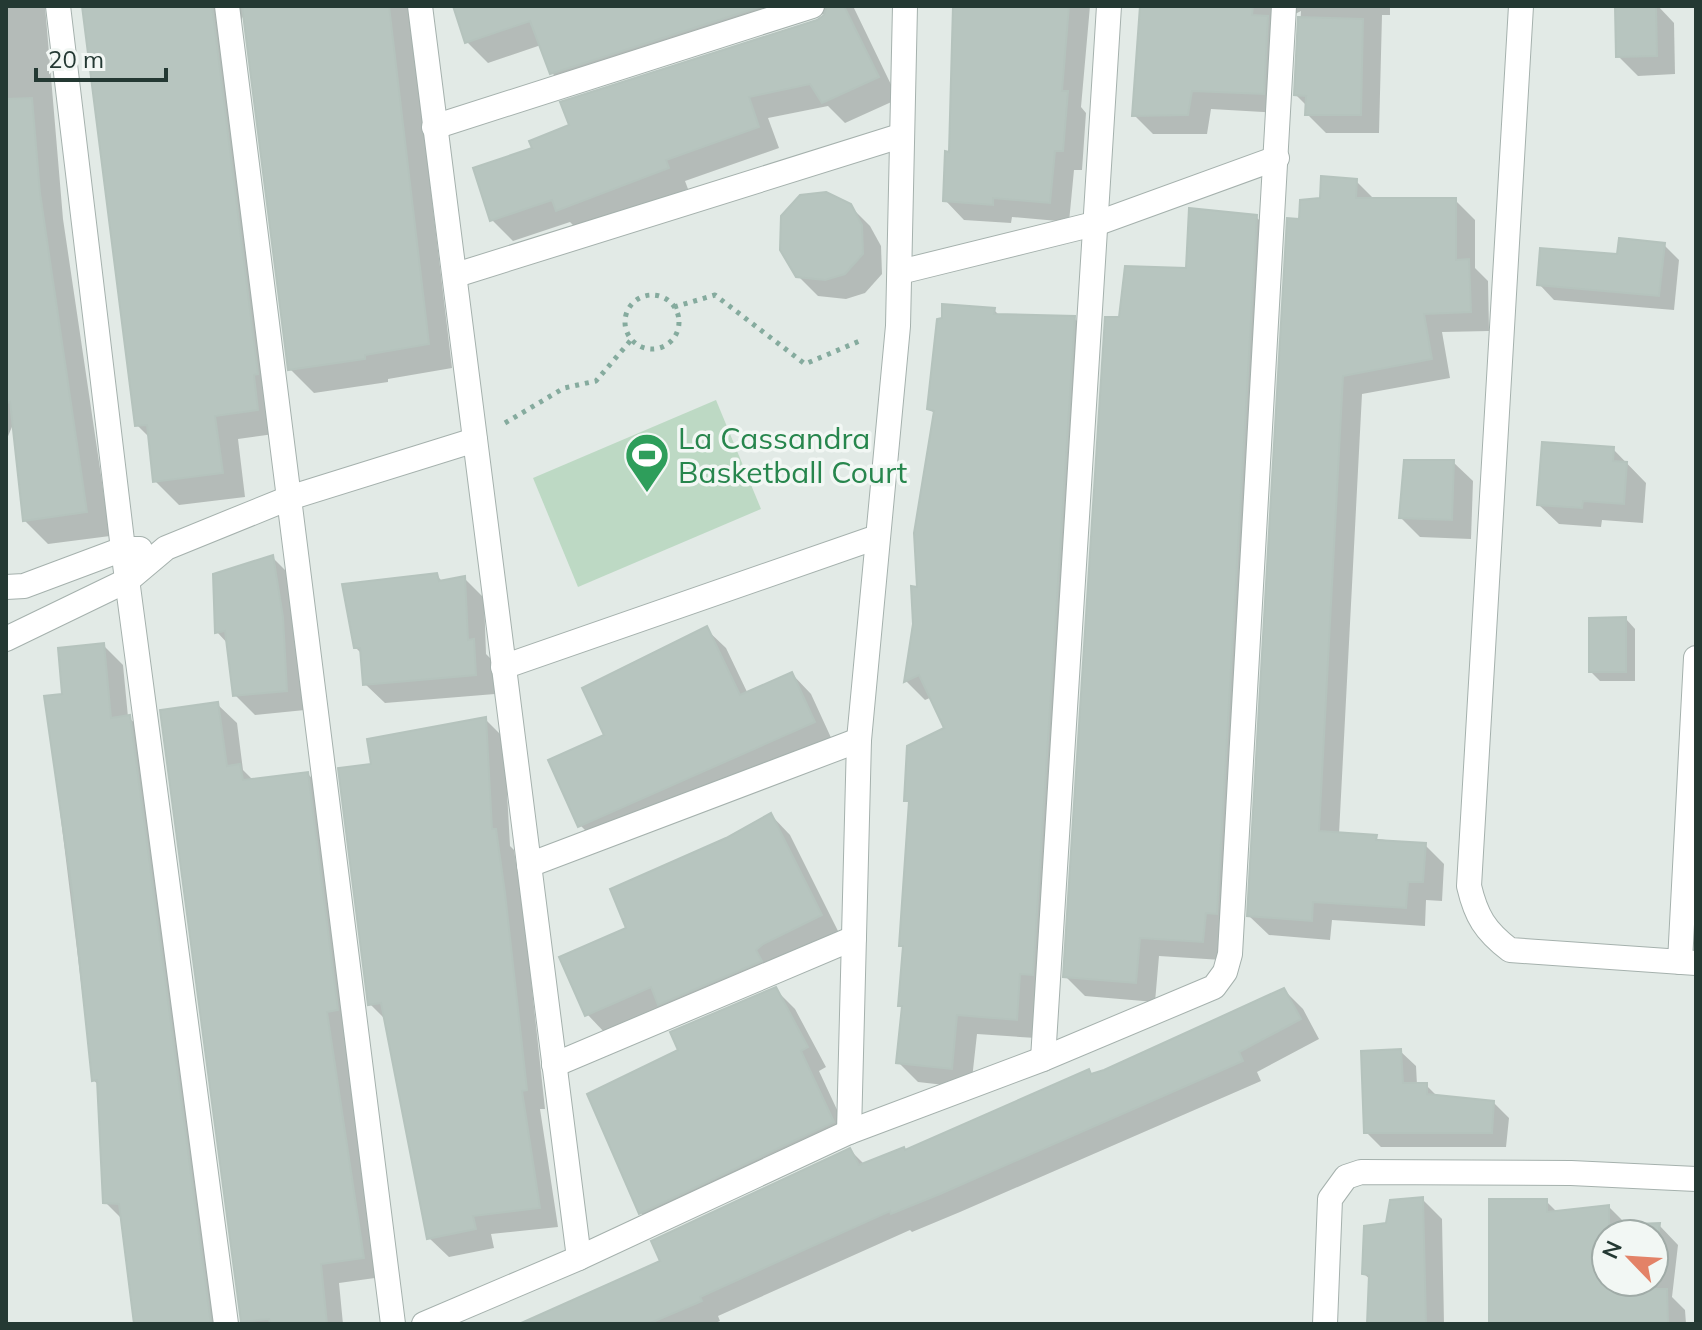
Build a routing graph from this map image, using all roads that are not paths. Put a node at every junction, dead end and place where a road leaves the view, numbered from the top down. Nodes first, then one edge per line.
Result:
1 (58, 6) edge
2 (227, 6) edge
3 (420, 6) edge
4 (812, 6) edge
5 (905, 6) edge
6 (1109, 6) edge
7 (1284, 6) edge
8 (1521, 6) edge
9 (434, 127) junction
10 (900, 136) junction
11 (1277, 158) junction
12 (1098, 223) junction
13 (900, 272) junction
14 (456, 275) junction
15 (475, 440) junction
16 (289, 498) junction
17 (877, 537) junction
18 (166, 548) junction
19 (123, 549) junction
20 (128, 580) junction
21 (6, 587) edge
22 (6, 639) edge
23 (1696, 658) edge
24 (503, 667) junction
25 (859, 740) junction
26 (529, 865) junction
27 (854, 938) junction
28 (1688, 963) edge
29 (1043, 1059) junction
30 (554, 1065) junction
31 (849, 1132) junction
32 (1696, 1179) edge
33 (579, 1258) junction
34 (226, 1324) edge
35 (393, 1324) edge
36 (424, 1324) edge
37 (1325, 1324) edge

1 - 19 street
2 - 16 street
3 - 9 street
4 - 9 street
5 - 10 street
6 - 12 street
7 - 11 street
8 - 28 street
9 - 14 street
10 - 13 street
10 - 14 street
11 - 12 street
11 - 29 street
12 - 13 street
12 - 29 street
13 - 17 street
14 - 15 street
15 - 16 street
15 - 24 street
16 - 18 street
16 - 35 street
17 - 24 street
17 - 25 street
18 - 19 street
18 - 20 street
19 - 20 street
19 - 21 street
20 - 22 street
20 - 34 street
23 - 28 street
24 - 26 street
25 - 26 street
25 - 27 street
26 - 30 street
27 - 30 street
27 - 31 street
29 - 31 street
30 - 33 street
31 - 33 street
32 - 37 street
33 - 36 street

